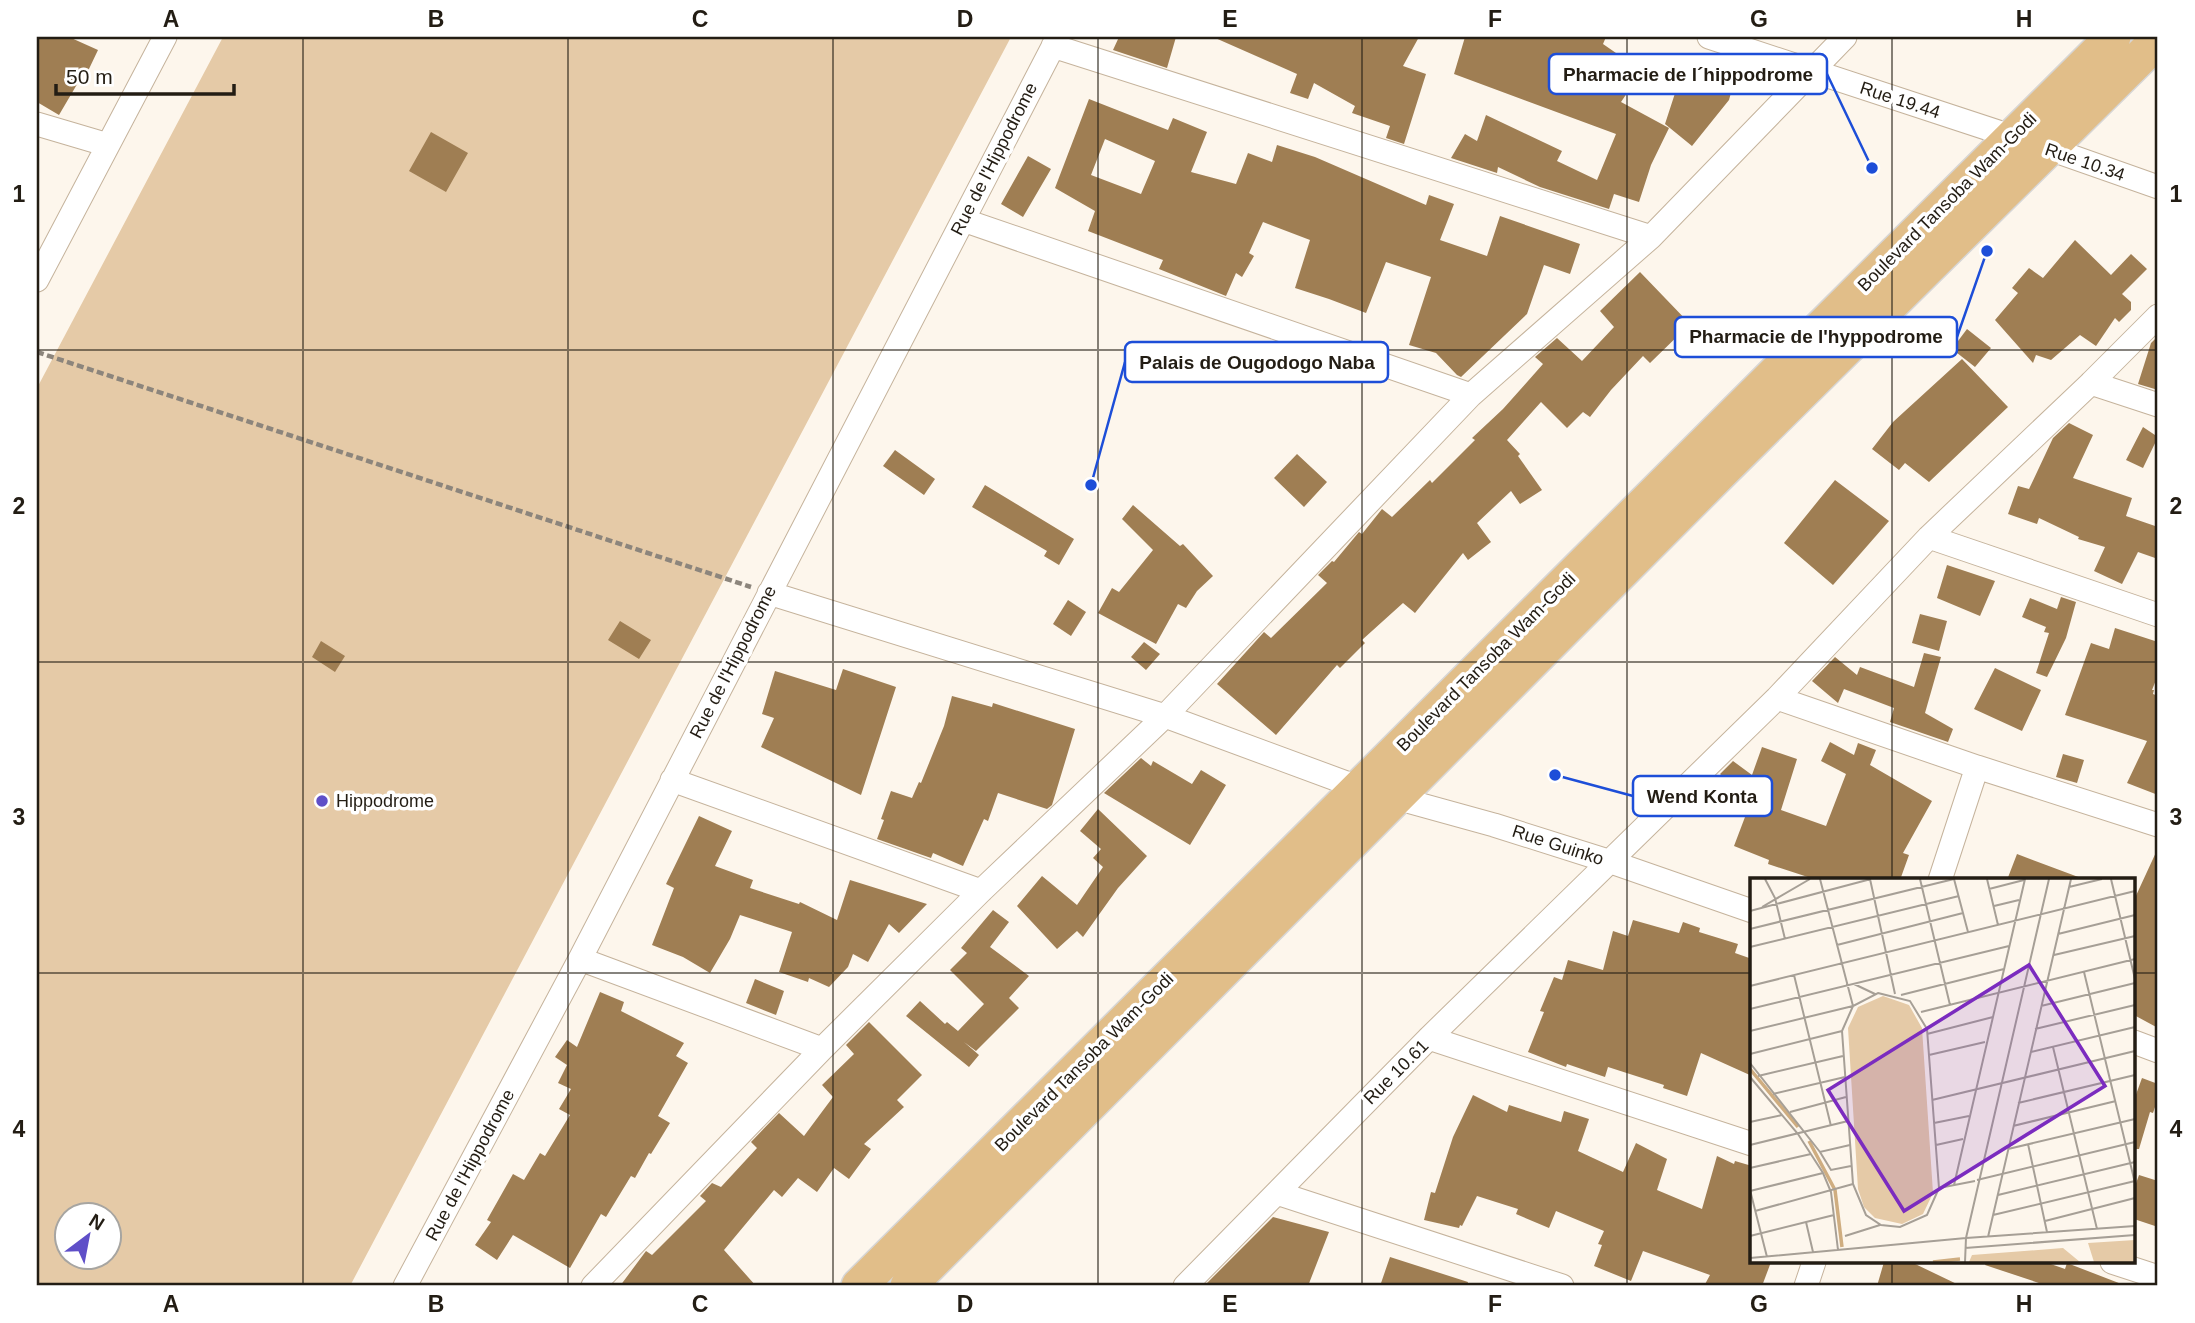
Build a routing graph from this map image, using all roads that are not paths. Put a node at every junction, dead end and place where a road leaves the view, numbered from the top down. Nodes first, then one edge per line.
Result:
1 (165, 37) edge
2 (1709, 37) edge
3 (1845, 37) edge
4 (2113, 37) edge
5 (2158, 40) edge
6 (1056, 42) edge
7 (1811, 70) junction
8 (37, 124) edge
9 (2012, 136) junction
10 (108, 145) junction
11 (2050, 149) junction
12 (2158, 187) edge
13 (963, 220) junction
14 (1651, 237) junction
15 (37, 280) edge
16 (2158, 316) edge
17 (2091, 383) junction
18 (1471, 395) junction
19 (2158, 405) edge
20 (1928, 537) junction
21 (769, 593) junction
22 (2158, 615) edge
23 (1777, 698) junction
24 (1165, 716) junction
25 (1977, 767) junction
26 (672, 780) junction
27 (1360, 788) junction
28 (1397, 797) junction
29 (2158, 825) edge
30 (1611, 862) junction
31 (1941, 878) edge
32 (981, 891) junction
33 (1750, 910) edge
34 (580, 959) junction
35 (1429, 1038) junction
36 (2136, 1043) edge
37 (822, 1049) junction
38 (2158, 1051) edge
39 (1750, 1143) edge
40 (1277, 1193) junction
41 (1813, 1264) edge
42 (2118, 1264) edge
43 (2158, 1277) edge
44 (405, 1286) edge
45 (593, 1286) edge
46 (859, 1286) edge
47 (908, 1286) edge
48 (1185, 1286) edge
49 (1562, 1286) edge
50 (1806, 1286) edge

1 - 10 street
2 - 7 street, Rue 19.44
3 - 7 street
4 - 9 main road, Boulevard Tansoba Wam-Godi
5 - 11 main road, Boulevard Tansoba Wam-Godi
6 - 13 street, Rue de l'Hippodrome
6 - 14 street
7 - 9 street, Rue 19.44
7 - 14 street
8 - 10 street
9 - 11 street, Rue 10.34
9 - 27 main road, Boulevard Tansoba Wam-Godi
10 - 15 street
11 - 12 street, Rue 10.34
11 - 28 main road, Boulevard Tansoba Wam-Godi
13 - 18 street
13 - 21 street, Rue de l'Hippodrome
14 - 18 street
16 - 17 street, Rue 10.61
17 - 19 street
17 - 20 street, Rue 10.61
18 - 24 street
20 - 22 street
20 - 23 street, Rue 10.61
21 - 24 street, Rue Guinko
21 - 26 street, Rue de l'Hippodrome
23 - 25 street
23 - 30 street, Rue 10.61
24 - 27 street, Rue Guinko
24 - 32 street
25 - 29 street
25 - 31 street
26 - 32 street
26 - 34 street, Rue de l'Hippodrome
27 - 28 street, Rue Guinko
27 - 46 main road, Boulevard Tansoba Wam-Godi
28 - 30 street, Rue Guinko
28 - 47 main road, Boulevard Tansoba Wam-Godi
30 - 33 street, Rue Guinko
30 - 35 street, Rue 10.61
32 - 37 street
34 - 37 street
34 - 44 street, Rue de l'Hippodrome
35 - 39 street
35 - 40 street, Rue 10.61
36 - 38 street
37 - 45 street
40 - 48 street, Rue 10.61
40 - 49 street
41 - 50 street
42 - 43 street

